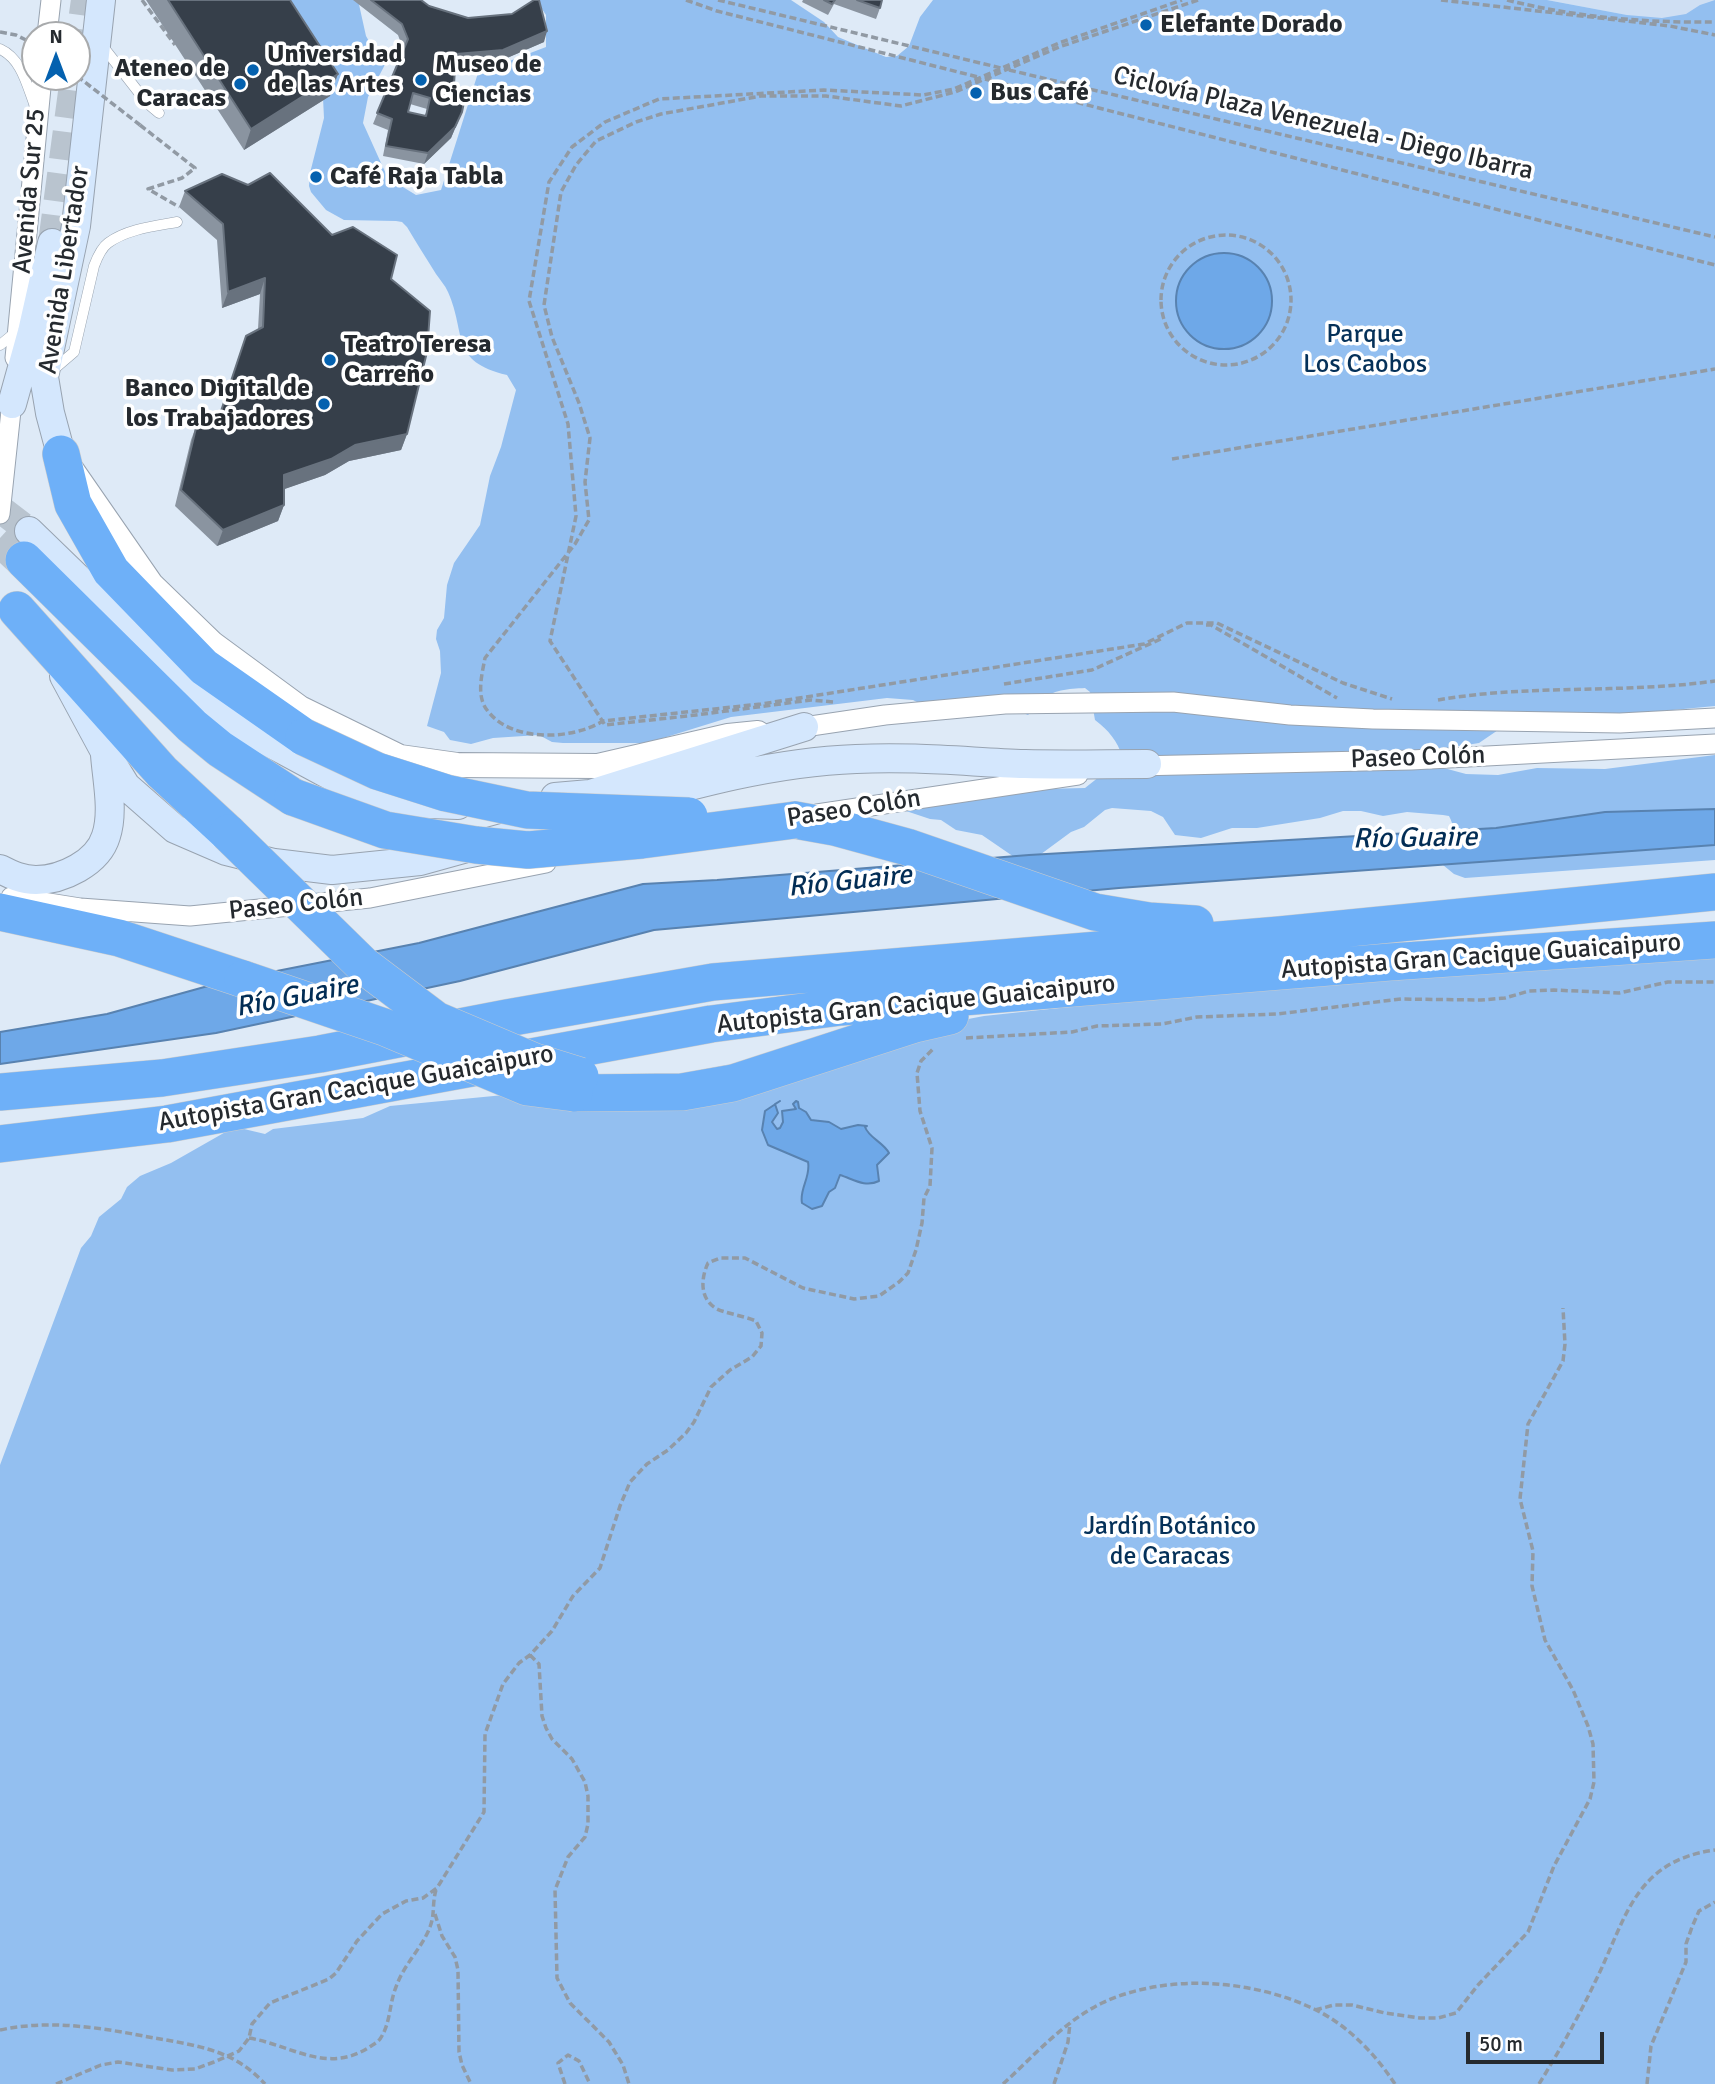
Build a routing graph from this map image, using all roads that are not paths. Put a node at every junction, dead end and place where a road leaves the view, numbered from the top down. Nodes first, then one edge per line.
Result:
1 (51, 0) edge
2 (101, 0) edge
3 (49, 21) edge
4 (96, 37) junction
5 (0, 49) edge
6 (39, 91) edge
7 (37, 113) junction
8 (159, 113) dead end
9 (177, 222) dead end
10 (18, 331) junction
11 (0, 345) edge
12 (44, 377) junction
13 (12, 404) junction
14 (4, 450) edge
15 (61, 454) junction
16 (0, 514) edge
17 (26, 545) joint
18 (17, 610) joint
19 (1715, 718) edge
20 (804, 727) junction
21 (1715, 744) edge
22 (105, 752) junction
23 (1147, 764) junction
24 (795, 820) junction
25 (0, 869) edge
26 (1715, 892) edge
27 (0, 895) edge
28 (0, 912) edge
29 (1279, 935) junction
30 (1715, 940) edge
31 (1070, 989) junction
32 (577, 1084) junction
33 (0, 1092) edge
34 (0, 1144) edge

1 - 3 street
2 - 4 main road, Avenida Libertador
4 - 8 lane
4 - 12 main road, Avenida Libertador
5 - 7 lane
6 - 7 street, Avenida Sur 25
7 - 10 street, Avenida Sur 25
9 - 12 lane
10 - 11 lane
10 - 13 street, Avenida Sur 25
12 - 13 main road
12 - 15 main road, Avenida Libertador
13 - 14 street, Avenida Sur 25
14 - 16 street, Avenida Sur 25
15 - 20 street
15 - 24 highway, bridge
17 - 20 main road
17 - 24 highway, bridge
18 - 22 main road
18 - 32 highway, bridge
19 - 20 street, Paseo Colón
21 - 23 street, Paseo Colón
22 - 23 main road
22 - 25 main road
23 - 27 street, Paseo Colón
24 - 29 highway
26 - 29 highway, Autopista Gran Cacique Guaicaipuro
28 - 32 highway, bridge
29 - 33 highway, Autopista Gran Cacique Guaicaipuro
30 - 31 highway, Autopista Gran Cacique Guaicaipuro
31 - 32 highway
31 - 34 highway, Autopista Gran Cacique Guaicaipuro

